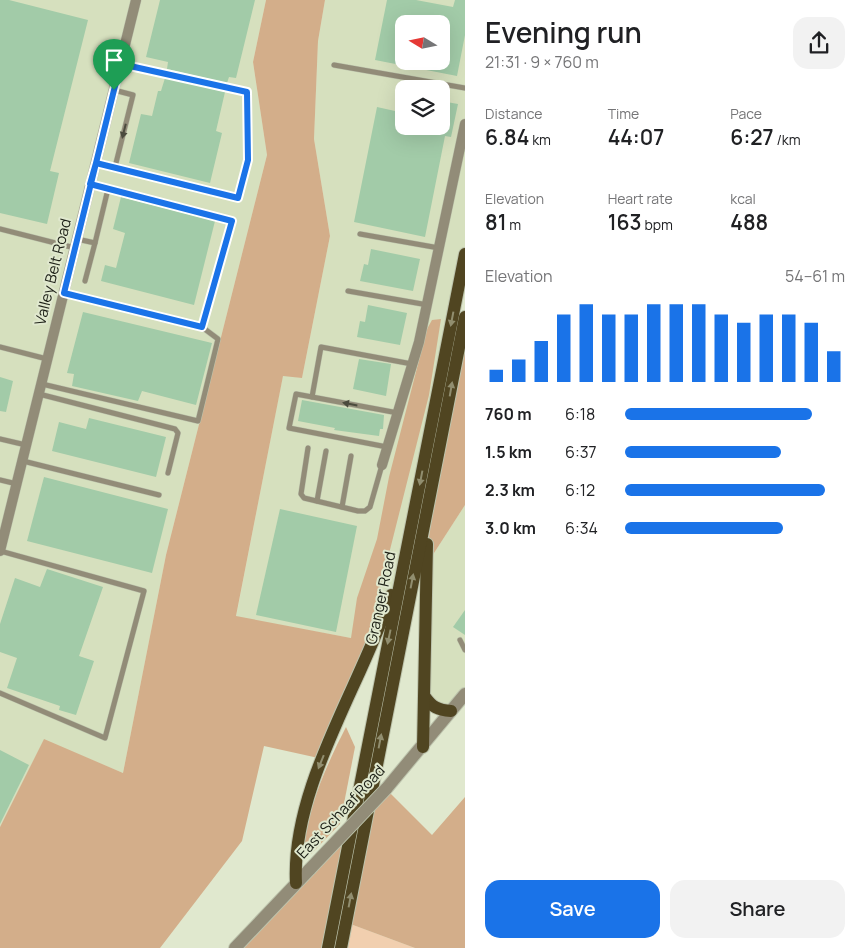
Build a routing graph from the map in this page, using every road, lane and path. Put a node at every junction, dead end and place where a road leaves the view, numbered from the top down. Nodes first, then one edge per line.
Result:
1 (136, 0) edge
2 (121, 64) junction
3 (334, 65) dead end
4 (465, 88) edge
5 (114, 90) junction
6 (465, 124) edge
7 (96, 163) junction
8 (115, 167) junction
9 (90, 184) junction
10 (108, 189) junction
11 (0, 229) edge
12 (360, 234) dead end
13 (95, 243) junction
14 (76, 244) junction
15 (440, 248) junction
16 (465, 254) edge
17 (85, 281) dead end
18 (348, 291) dead end
19 (64, 293) junction
20 (428, 305) junction
21 (465, 316) edge
22 (202, 327) junction
23 (0, 347) edge
24 (47, 359) junction
25 (412, 364) junction
26 (40, 389) junction
27 (312, 397) junction
28 (398, 413) junction
29 (442, 437) junction
30 (0, 439) edge
31 (27, 445) junction
32 (387, 447) junction
33 (308, 448) dead end
34 (326, 451) dead end
35 (351, 456) dead end
36 (23, 461) junction
37 (382, 465) joint
38 (168, 474) dead end
39 (0, 480) edge
40 (18, 484) junction
41 (159, 495) dead end
42 (316, 501) junction
43 (342, 507) junction
44 (4, 525) edge
45 (410, 538) junction
46 (0, 551) edge
47 (460, 640) dead end
48 (465, 650) edge
49 (0, 693) edge
50 (465, 694) edge
51 (425, 696) junction
52 (451, 711) junction
53 (423, 747) junction
54 (296, 883) junction
55 (235, 948) edge
56 (328, 948) edge
57 (341, 948) edge

1 - 2 street, Valley Belt Road
2 - 5 street, Valley Belt Road
2 - 8 lane
3 - 4 lane
5 - 7 street, Valley Belt Road
5 -> 8 lane
6 - 15 street
7 - 8 lane
7 - 9 street, Valley Belt Road
9 - 10 lane
9 - 14 street, Valley Belt Road
10 - 13 lane
10 - 22 lane
11 - 14 lane
12 - 15 lane
13 - 14 lane
13 - 17 lane
14 - 19 street, Valley Belt Road
15 - 20 street
16 -> 45 main road, Granger Road
18 - 20 lane
19 - 22 lane
19 - 24 street, Valley Belt Road
20 - 25 street
29 -> 21 main road, Granger Road
22 - 26 lane
23 - 24 lane
24 - 26 street, Valley Belt Road
25 - 27 lane
25 - 28 street
26 - 31 street, Valley Belt Road
26 - 38 lane
28 -> 27 lane
27 - 32 lane
28 - 32 street
29 - 51 main road
57 -> 29 main road, Granger Road
30 - 31 lane
31 - 36 street, Valley Belt Road
32 - 37 street
33 - 42 lane
34 - 42 lane
35 - 43 lane
36 - 40 street, Valley Belt Road
36 - 41 lane
37 - 43 lane
39 - 40 lane
40 - 44 street, Valley Belt Road
42 - 43 lane
44 - 46 street, Valley Belt Road
45 -> 54 main road
45 -> 56 main road, Granger Road
46 - 49 lane
47 - 48 lane
50 - 52 street, East Schaaf Road
51 - 52 main road
51 - 53 main road
52 - 53 street, East Schaaf Road
53 - 54 street, East Schaaf Road, bridge
54 - 55 street, East Schaaf Road

